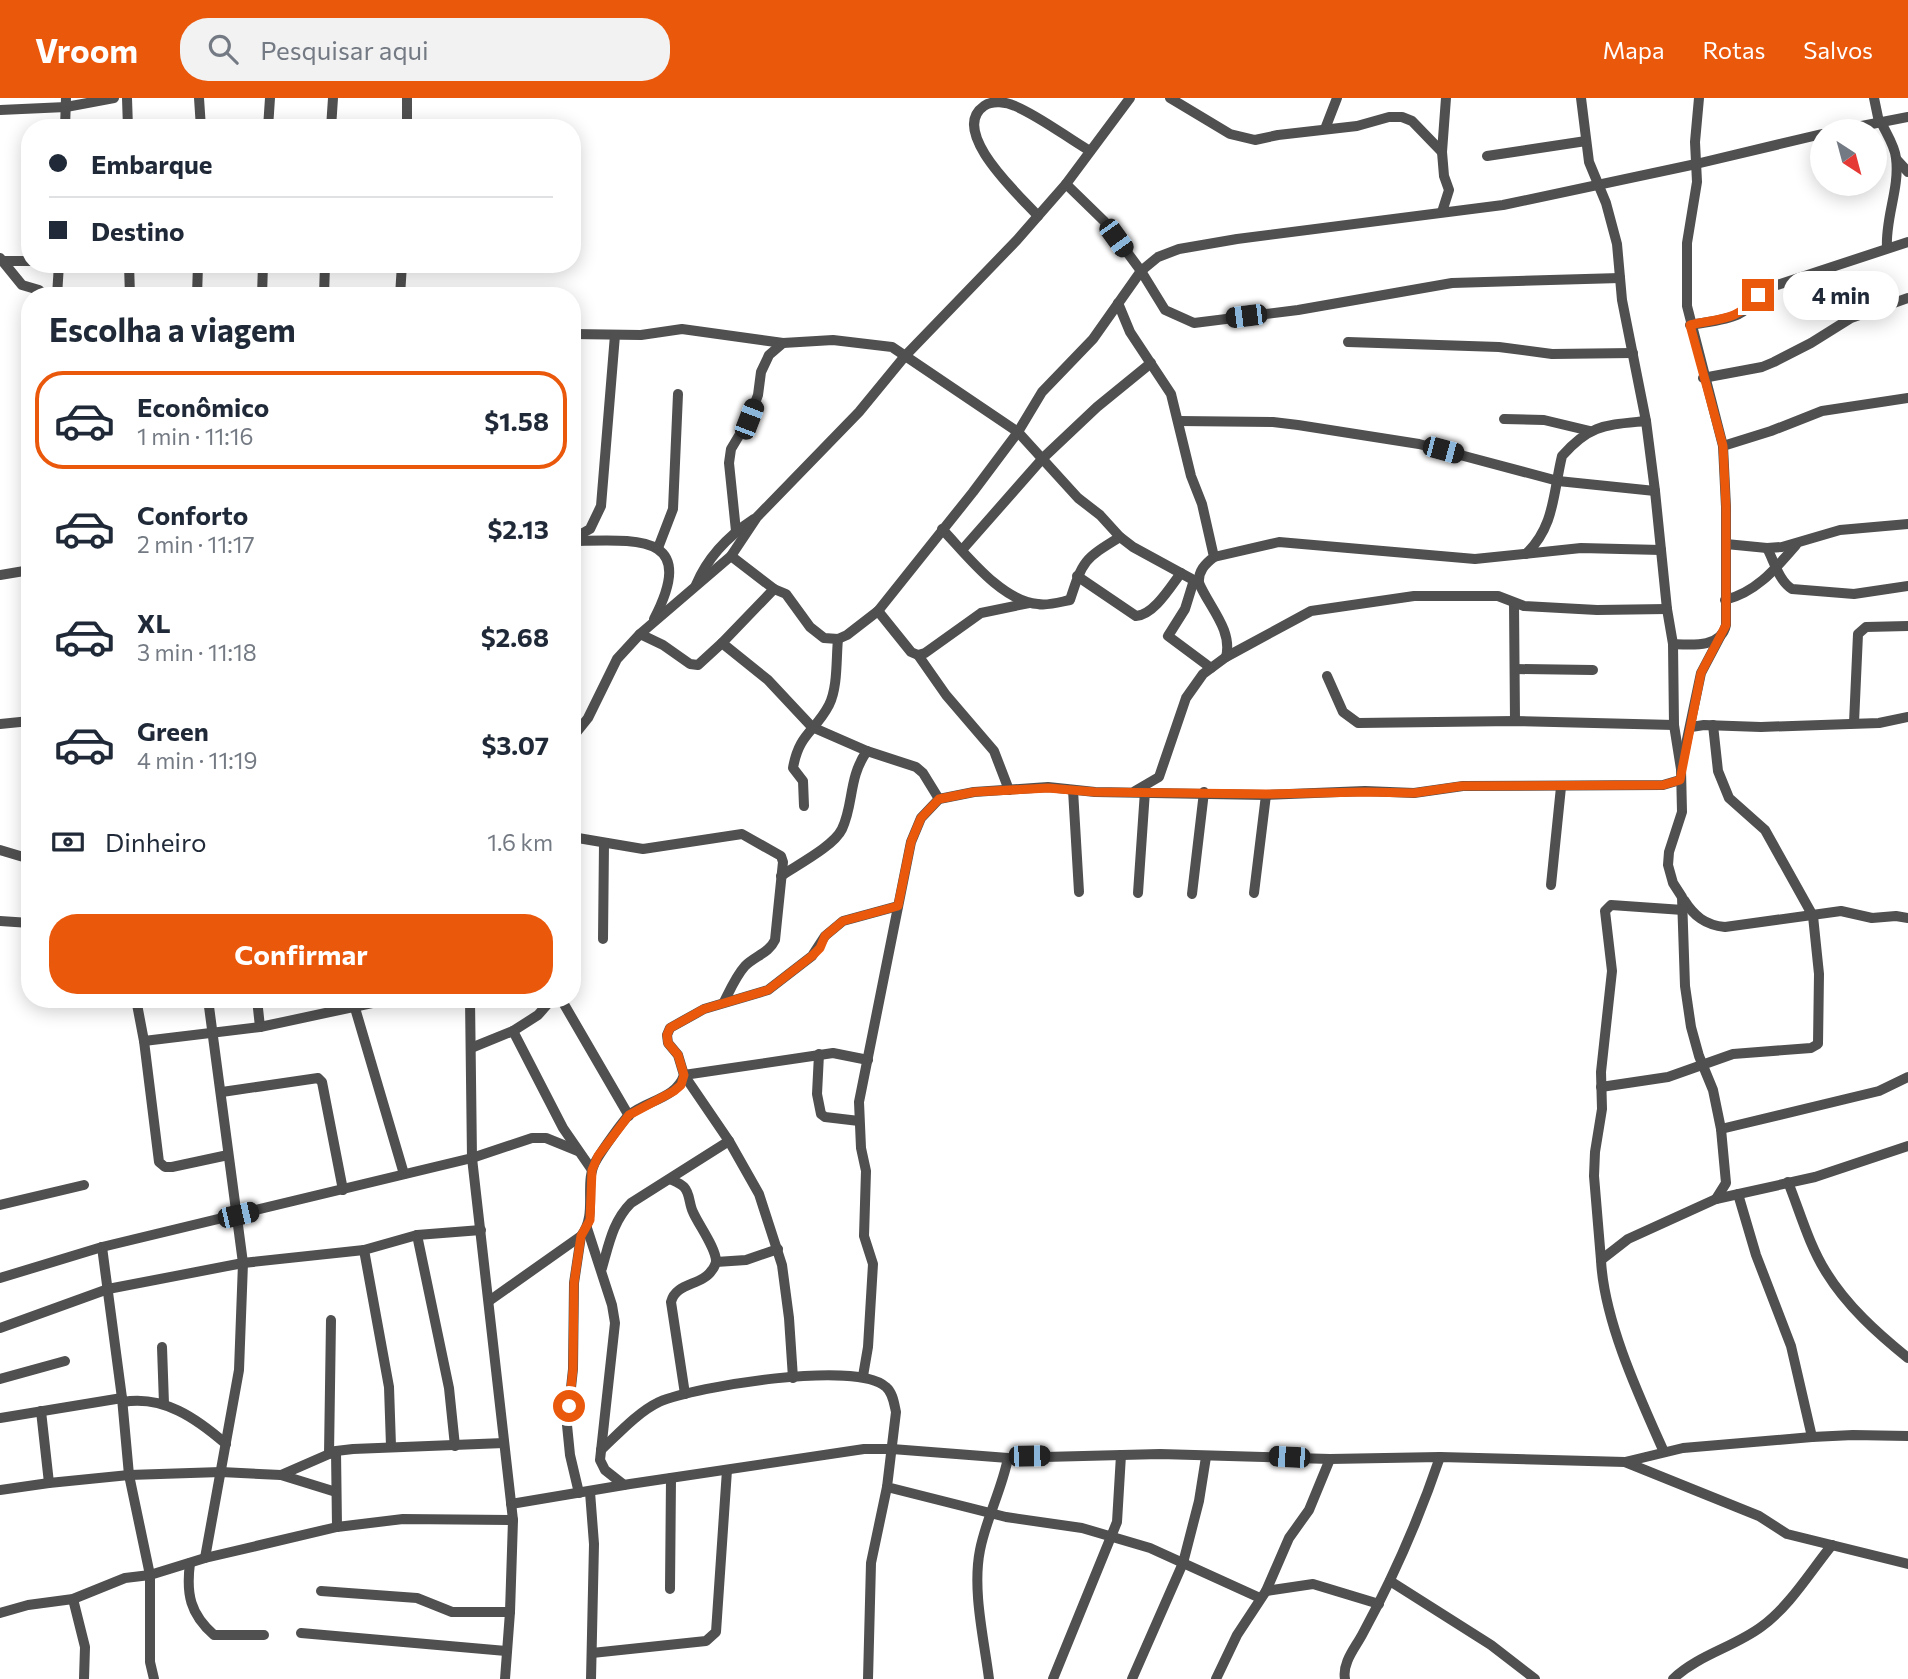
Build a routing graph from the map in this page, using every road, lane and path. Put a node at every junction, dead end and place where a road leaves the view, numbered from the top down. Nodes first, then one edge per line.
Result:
1 (114, 98) edge
2 (127, 98) edge
3 (198, 98) edge
4 (270, 98) edge
5 (333, 98) edge
6 (407, 98) edge
7 (1129, 98) edge
8 (1170, 98) edge
9 (1336, 98) edge
10 (1446, 98) edge
11 (1581, 98) edge
12 (1699, 98) edge
13 (1874, 98) edge
14 (999, 100) edge
15 (66, 102) edge
16 (0, 110) edge
17 (1908, 117) edge
18 (128, 119) edge
19 (200, 119) edge
20 (269, 119) edge
21 (332, 119) edge
22 (407, 119) edge
23 (1879, 119) edge
24 (1887, 121) edge
25 (1325, 129) junction
26 (1810, 137) edge
27 (1887, 138) edge
28 (1586, 141) junction
29 (1090, 151) junction
30 (1442, 152) junction
31 (1487, 156) dead end
32 (1897, 160) junction
33 (1696, 164) junction
34 (1908, 172) edge
35 (1617, 181) junction
36 (1066, 184) junction
37 (1598, 185) junction
38 (1606, 203) junction
39 (1442, 212) junction
40 (1038, 216) junction
41 (1908, 242) edge
42 (1887, 248) junction
43 (1, 259) edge
44 (21, 260) edge
45 (1141, 271) junction
46 (1620, 278) junction
47 (29, 287) edge
48 (1908, 298) edge
49 (1118, 303) junction
50 (1690, 325) junction
51 (581, 334) edge
52 (615, 335) junction
53 (1348, 342) dead end
54 (783, 343) junction
55 (1633, 353) junction
56 (905, 356) junction
57 (1151, 363) junction
58 (1703, 377) junction
59 (678, 394) dead end
60 (1908, 398) edge
61 (1504, 419) dead end
62 (1179, 421) junction
63 (1646, 421) junction
64 (1590, 431) junction
65 (1018, 432) junction
66 (1723, 446) junction
67 (1043, 458) junction
68 (1558, 481) junction
69 (1655, 491) junction
70 (757, 517) junction
71 (1908, 524) edge
72 (942, 529) junction
73 (736, 531) junction
74 (581, 534) edge
75 (1120, 537) junction
76 (581, 540) edge
77 (1726, 544) junction
78 (1797, 544) junction
79 (658, 548) junction
80 (1767, 548) junction
81 (962, 550) junction
82 (1661, 550) junction
83 (731, 555) junction
84 (1525, 555) junction
85 (1214, 557) junction
86 (1778, 566) junction
87 (21, 572) edge
88 (1181, 573) junction
89 (0, 575) edge
90 (1077, 576) junction
91 (1196, 581) junction
92 (1908, 586) edge
93 (694, 589) junction
94 (774, 589) junction
95 (1725, 600) junction
96 (1031, 603) junction
97 (1514, 603) junction
98 (1667, 609) junction
99 (878, 611) junction
100 (650, 626) junction
101 (1908, 626) edge
102 (640, 635) junction
103 (1720, 637) junction
104 (838, 639) junction
105 (722, 643) junction
106 (1673, 644) junction
107 (918, 655) junction
108 (1226, 657) junction
109 (1211, 668) junction
110 (1515, 669) junction
111 (1593, 670) dead end
112 (1327, 676) dead end
113 (1908, 717) edge
114 (1515, 721) junction
115 (21, 722) edge
116 (0, 723) edge
117 (1854, 723) junction
118 (1674, 725) junction
119 (1713, 726) junction
120 (581, 727) edge
121 (812, 727) junction
122 (1691, 727) junction
123 (866, 751) junction
124 (1680, 774) junction
125 (1561, 787) junction
126 (1009, 790) junction
127 (1073, 790) junction
128 (1140, 791) junction
129 (1204, 792) junction
130 (1266, 794) junction
131 (939, 799) junction
132 (804, 806) dead end
133 (581, 839) edge
134 (604, 843) junction
135 (0, 850) edge
136 (21, 856) edge
137 (781, 876) junction
138 (1551, 885) dead end
139 (1079, 892) dead end
140 (1139, 893) dead end
141 (1254, 893) dead end
142 (1192, 894) dead end
143 (1682, 897) junction
144 (898, 906) junction
145 (1683, 910) junction
146 (1812, 916) junction
147 (1908, 918) edge
148 (0, 921) edge
149 (21, 922) edge
150 (603, 939) dead end
151 (724, 1002) junction
152 (138, 1008) edge
153 (209, 1008) edge
154 (258, 1008) edge
155 (355, 1008) joint
156 (469, 1008) edge
157 (544, 1008) edge
158 (566, 1008) edge
159 (260, 1027) junction
160 (513, 1031) junction
161 (212, 1033) junction
162 (144, 1041) junction
163 (471, 1048) junction
164 (819, 1054) junction
165 (868, 1059) junction
166 (1702, 1065) junction
167 (684, 1075) junction
168 (1908, 1077) edge
169 (1601, 1087) junction
170 (222, 1092) junction
171 (629, 1115) junction
172 (859, 1121) junction
173 (1721, 1129) junction
174 (729, 1141) junction
175 (1908, 1146) edge
176 (578, 1150) junction
177 (228, 1154) junction
178 (472, 1158) junction
179 (592, 1170) junction
180 (404, 1174) junction
181 (670, 1179) junction
182 (1788, 1182) junction
183 (84, 1185) dead end
184 (344, 1190) junction
185 (1738, 1195) junction
186 (1716, 1199) junction
187 (0, 1205) edge
188 (238, 1215) junction
189 (481, 1230) junction
190 (584, 1232) junction
191 (416, 1235) junction
192 (102, 1248) junction
193 (778, 1249) junction
194 (364, 1250) junction
195 (1601, 1260) junction
196 (716, 1262) junction
197 (243, 1263) junction
198 (601, 1270) junction
199 (0, 1278) edge
200 (108, 1289) junction
201 (489, 1301) junction
202 (331, 1320) dead end
203 (0, 1328) edge
204 (162, 1347) dead end
205 (1908, 1358) edge
206 (65, 1361) dead end
207 (863, 1376) junction
208 (793, 1377) junction
209 (0, 1379) edge
210 (685, 1394) junction
211 (123, 1400) junction
212 (164, 1404) junction
213 (41, 1411) junction
214 (0, 1418) edge
215 (1908, 1436) edge
216 (1812, 1437) junction
217 (504, 1443) junction
218 (226, 1444) junction
219 (391, 1446) junction
220 (454, 1446) junction
221 (892, 1449) junction
222 (601, 1450) junction
223 (1664, 1452) junction
224 (332, 1453) junction
225 (1121, 1455) junction
226 (1206, 1457) junction
227 (1440, 1457) junction
228 (1008, 1458) junction
229 (1330, 1459) junction
230 (1625, 1462) junction
231 (727, 1471) junction
232 (221, 1472) junction
233 (130, 1475) junction
234 (281, 1475) junction
235 (671, 1478) junction
236 (49, 1483) junction
237 (624, 1485) junction
238 (887, 1487) junction
239 (0, 1490) edge
240 (336, 1492) junction
241 (585, 1492) junction
242 (511, 1504) junction
243 (992, 1513) junction
244 (513, 1520) junction
245 (337, 1527) junction
246 (1112, 1537) junction
247 (1832, 1545) junction
248 (205, 1558) junction
249 (190, 1563) junction
250 (1183, 1563) junction
251 (1908, 1564) edge
252 (150, 1575) junction
253 (1390, 1581) junction
254 (670, 1589) dead end
255 (321, 1591) dead end
256 (1263, 1595) junction
257 (73, 1599) junction
258 (1379, 1604) junction
259 (510, 1612) junction
260 (0, 1613) edge
261 (302, 1633) dead end
262 (264, 1635) dead end
263 (506, 1651) junction
264 (592, 1653) junction
265 (84, 1679) edge
266 (154, 1679) edge
267 (505, 1679) edge
268 (592, 1679) edge
269 (869, 1679) edge
270 (989, 1679) edge
271 (1053, 1679) edge
272 (1132, 1679) edge
273 (1216, 1679) edge
274 (1345, 1679) edge
275 (1535, 1679) edge
276 (1674, 1679) edge

1 - 15 street
2 - 18 street
3 - 19 street
4 - 20 street
5 - 21 street
6 - 22 street
7 - 29 street
8 - 25 street
9 - 25 street
10 - 30 street
11 - 28 street
12 - 33 street
13 - 23 street
14 - 29 street
14 - 40 street
15 - 16 street
17 - 24 street
25 - 30 street
26 - 33 street
27 - 32 street
28 - 31 street
28 - 37 street
29 - 36 street
30 - 39 street
32 - 34 street
32 - 42 street
33 - 35 street
33 - 50 street
35 - 37 street
35 - 38 street
36 - 40 street
36 - 45 street
37 - 38 street
37 - 39 street
38 - 46 street
39 - 45 street
40 - 56 street
41 - 42 street
42 - 50 street
43 - 44 street
43 - 47 street
45 - 46 street
45 - 49 street
46 - 55 street
48 - 58 street
49 - 57 street
49 - 65 street
50 - 58 street
51 - 52 street
52 - 54 street
52 - 74 street
53 - 55 street
54 - 56 street
54 - 73 street
55 - 63 street
56 - 65 street
56 - 70 street
57 - 62 street
57 - 67 street
58 - 66 street
59 - 79 street
60 - 66 street
61 - 64 street
62 - 68 street
62 - 85 street
63 - 64 street
63 - 69 street
64 - 68 street
65 - 67 street
65 - 72 street
66 - 77 street
67 - 75 street
67 - 81 street
68 - 69 street
68 - 84 street
69 - 82 street
70 - 73 street
70 - 83 street
71 - 78 street
72 - 81 street
72 - 99 street
73 - 93 street
75 - 88 street
75 - 90 street
76 - 79 street
77 - 80 street
77 - 95 street
78 - 80 street
78 - 86 street
79 - 100 street
80 - 86 street
81 - 96 street
82 - 84 street
82 - 98 street
83 - 93 street
83 - 94 street
84 - 85 street
85 - 91 street
86 - 92 street
86 - 95 street
87 - 89 street
88 - 90 street
88 - 91 street
90 - 96 street
91 - 108 street
91 - 109 street
93 - 100 street
94 - 104 street
94 - 105 street
95 - 103 street
96 - 107 street
97 - 98 street
97 - 108 street
97 - 110 street
98 - 106 street
99 - 104 street
99 - 107 street
100 - 102 street
101 - 117 street
102 - 105 street
102 - 120 street
103 - 106 street
103 - 122 street
104 - 121 street
105 - 121 street
106 - 118 street
107 - 126 street
108 - 109 street
109 - 128 street
110 - 111 street
110 - 114 street
112 - 114 street
113 - 117 street
114 - 118 street
115 - 116 street
117 - 119 street
118 - 124 street
119 - 122 street
119 - 146 street
121 - 123 street
121 - 132 street
122 - 124 street
123 - 131 street
123 - 137 street
124 - 125 street
124 - 143 street
125 - 130 street
125 - 138 street
126 - 127 street
126 - 131 street
127 - 128 street
127 - 139 street
128 - 129 street
128 - 140 street
129 - 130 street
129 - 142 street
130 - 141 street
131 - 144 street
133 - 134 street
134 - 137 street
134 - 150 street
135 - 136 street
137 - 151 street
143 - 145 street
143 - 146 street
144 - 151 street
144 - 165 street
145 - 166 street
145 - 169 street
146 - 147 street
146 - 166 street
148 - 149 street
151 - 167 street
152 - 162 street
153 - 161 street
154 - 159 street
155 - 159 street
155 - 180 street
156 - 163 street
157 - 160 street
158 - 171 street
159 - 161 street
160 - 163 street
160 - 176 street
161 - 162 street
161 - 170 street
162 - 177 street
163 - 178 street
164 - 165 street
164 - 167 street
164 - 172 street
165 - 172 street
166 - 169 street
166 - 173 street
167 - 171 street
167 - 174 street
168 - 173 street
169 - 195 street
170 - 177 street
170 - 184 street
171 - 179 street
172 - 207 street
173 - 186 street
174 - 181 street
174 - 193 street
175 - 182 street
176 - 178 street
176 - 179 street
177 - 188 street
178 - 180 street
178 - 189 street
179 - 190 street
180 - 184 street
181 - 196 street
181 - 198 street
182 - 185 street
182 - 205 street
183 - 187 street
184 - 188 street
185 - 186 street
185 - 216 street
186 - 195 street
188 - 192 street
188 - 197 street
189 - 191 street
189 - 201 street
190 - 198 street
190 - 201 street
190 - 241 street
191 - 194 street
191 - 220 street
192 - 199 street
192 - 200 street
193 - 196 street
193 - 208 street
194 - 197 street
194 - 219 street
195 - 223 street
196 - 210 street
197 - 200 street
197 - 218 street
198 - 222 street
200 - 203 street
200 - 211 street
201 - 217 street
202 - 224 street
204 - 212 street
206 - 209 street
207 - 208 street
207 - 221 street
208 - 210 street
210 - 222 street
211 - 212 street
211 - 213 street
211 - 233 street
212 - 218 street
213 - 214 street
213 - 236 street
215 - 216 street
216 - 223 street
217 - 220 street
217 - 242 street
218 - 232 street
219 - 220 street
219 - 224 street
221 - 228 street
221 - 231 street
221 - 238 street
222 - 237 street
223 - 230 street
224 - 234 street
224 - 240 street
225 - 226 street
225 - 228 street
225 - 246 street
226 - 229 street
226 - 250 street
227 - 229 street
227 - 230 street
227 - 253 street
228 - 243 street
229 - 256 street
230 - 247 street
231 - 235 street
231 - 264 street
232 - 233 street
232 - 234 street
232 - 248 street
233 - 236 street
233 - 252 street
234 - 240 street
235 - 237 street
235 - 254 street
236 - 239 street
237 - 241 street
238 - 243 street
238 - 269 street
240 - 245 street
241 - 242 street
241 - 264 street
242 - 244 street
243 - 246 street
243 - 270 street
244 - 245 street
244 - 259 street
245 - 248 street
246 - 250 street
246 - 271 street
247 - 251 street
247 - 276 street
248 - 249 street
249 - 252 street
249 - 262 street
250 - 256 street
250 - 272 street
252 - 257 street
252 - 266 street
253 - 258 street
253 - 275 street
255 - 259 street
256 - 258 street
256 - 273 street
257 - 260 street
257 - 265 street
258 - 274 street
259 - 263 street
261 - 263 street
263 - 267 street
264 - 268 street

